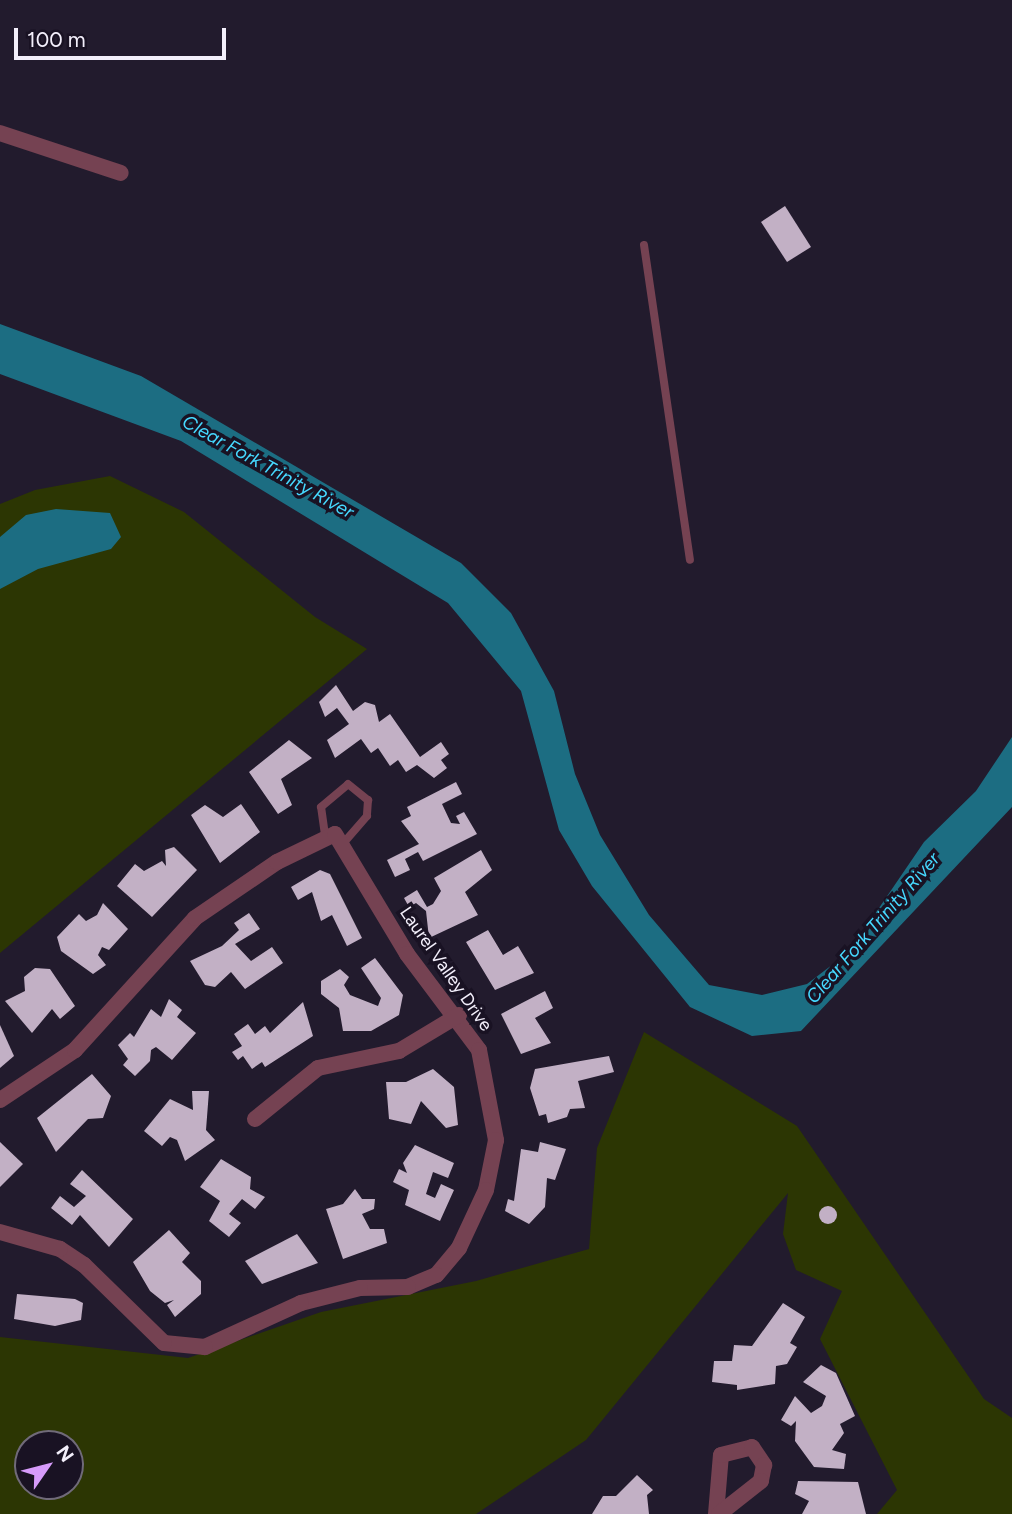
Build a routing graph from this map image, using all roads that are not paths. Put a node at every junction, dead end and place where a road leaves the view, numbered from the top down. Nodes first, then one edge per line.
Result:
1 (0, 133) edge
2 (121, 173) dead end
3 (644, 245) dead end
4 (690, 560) dead end
5 (325, 835) junction
6 (344, 842) junction
7 (458, 1015) junction
8 (0, 1101) edge
9 (256, 1119) dead end
10 (0, 1232) edge

1 - 2 street
3 - 4 lane
5 - 6 street
5 - 6 lane
5 - 8 street
6 - 7 street, Laurel Valley Drive
7 - 9 street
7 - 10 street, Laurel Valley Drive

